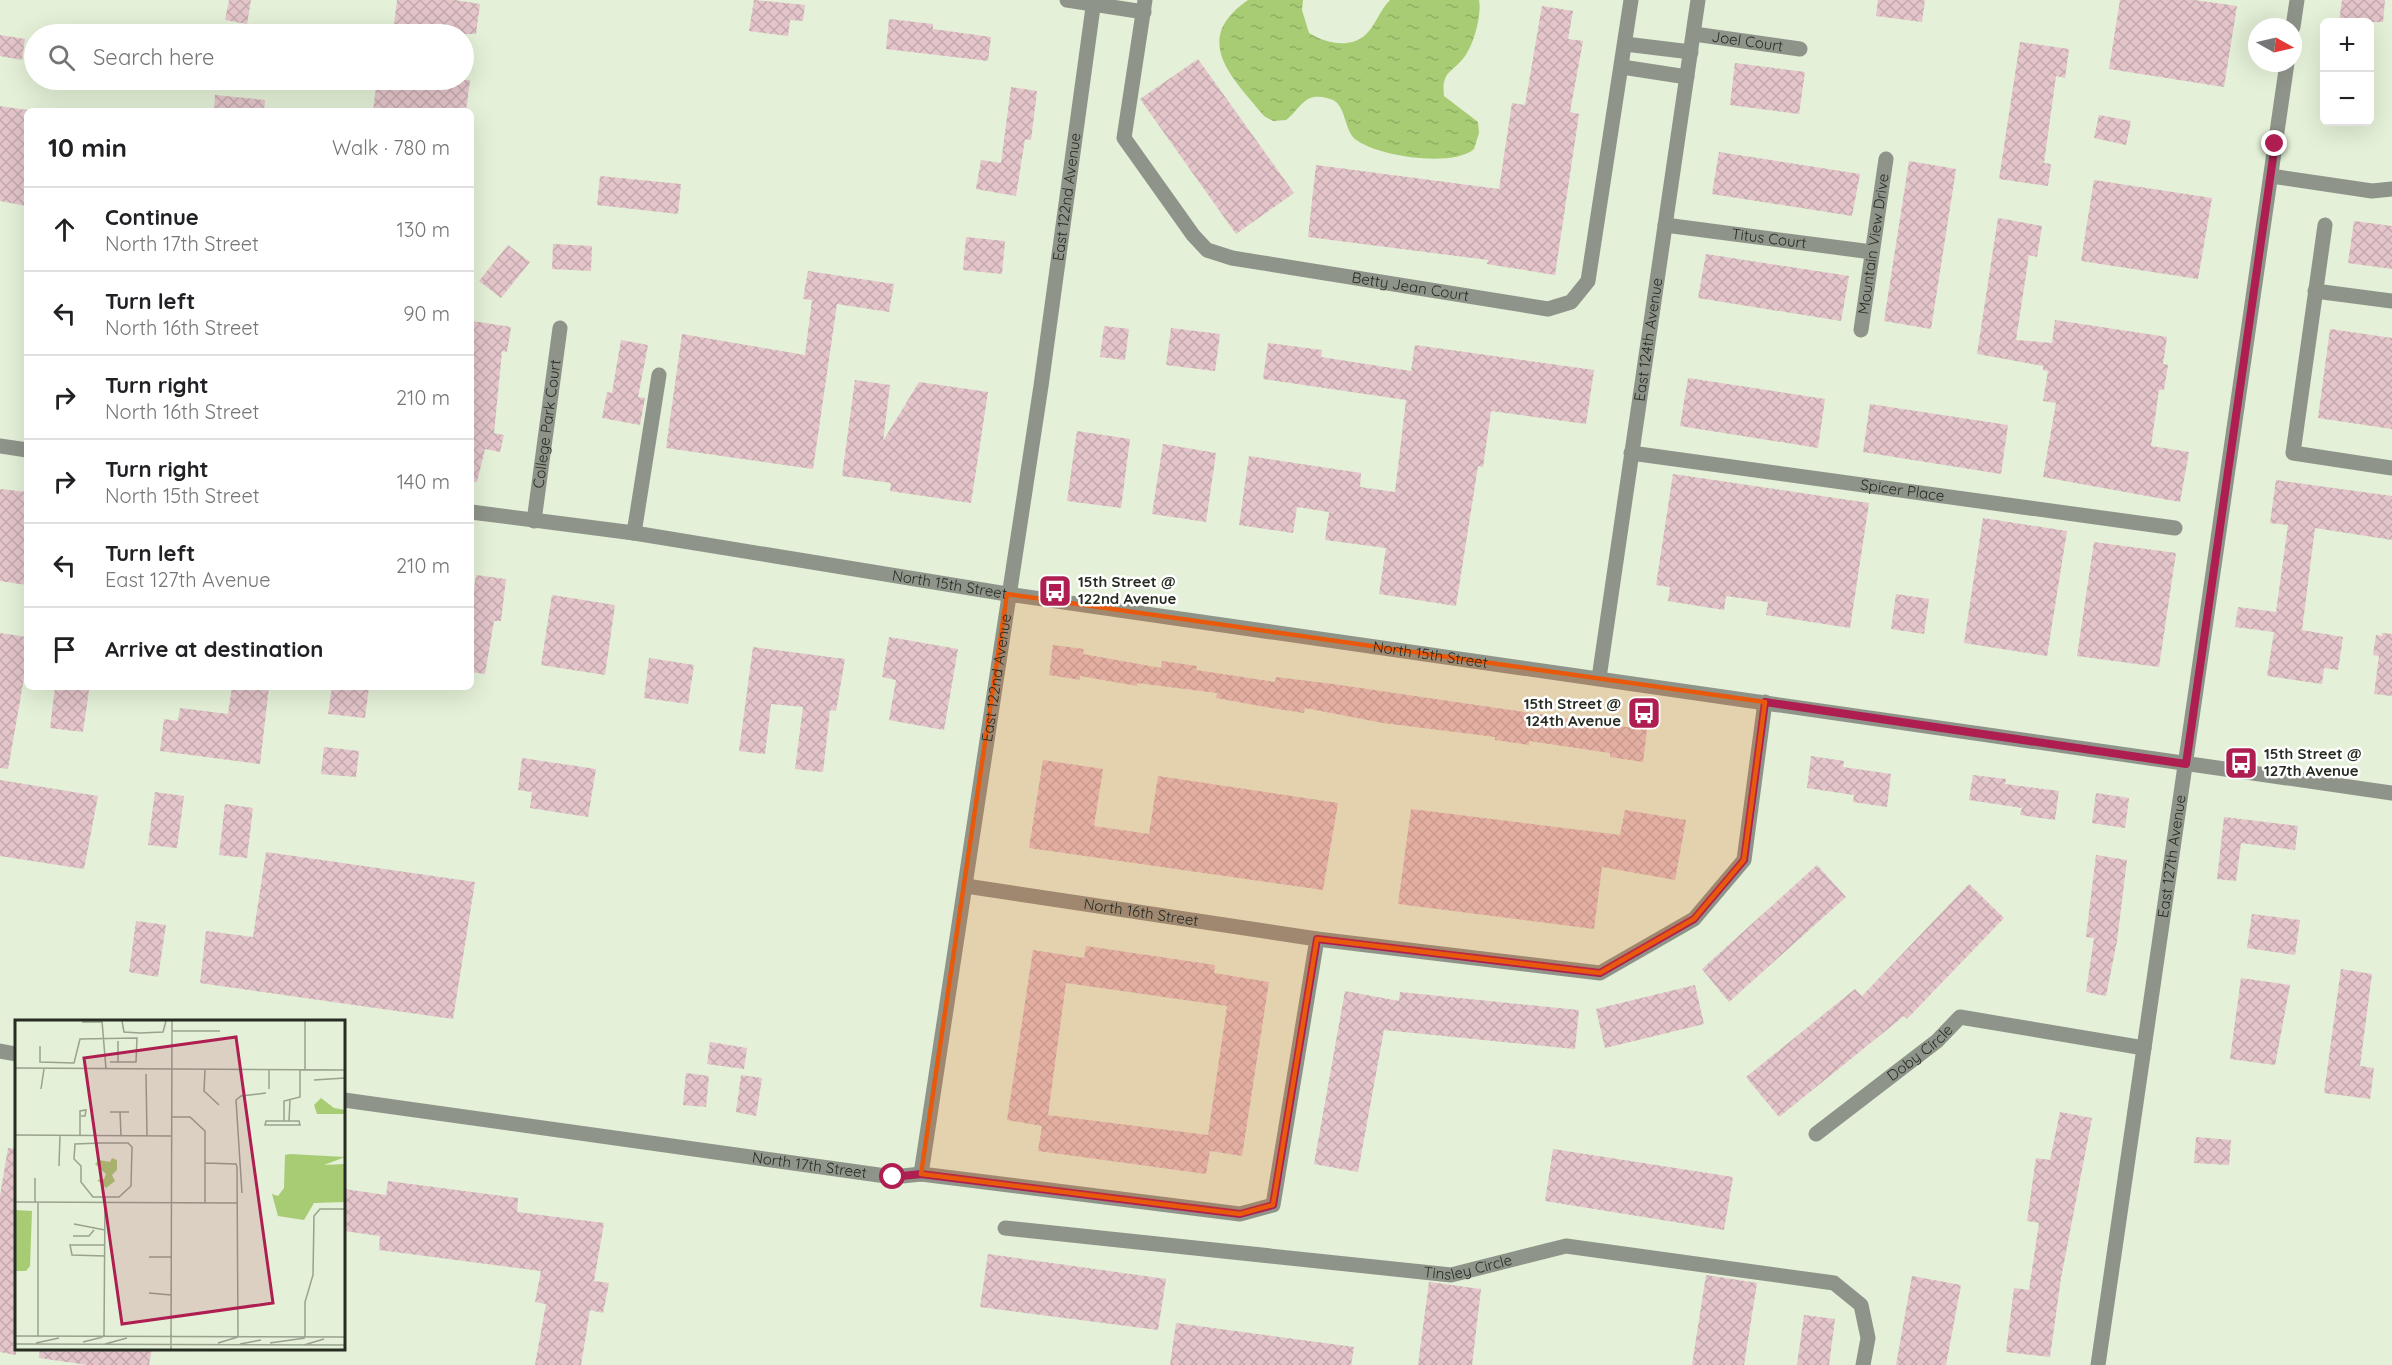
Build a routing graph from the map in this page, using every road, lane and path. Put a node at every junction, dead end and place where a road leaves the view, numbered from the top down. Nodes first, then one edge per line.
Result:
1 (1067, 0) edge
2 (1631, 0) edge
3 (1698, 0) edge
4 (2297, 0) edge
5 (1093, 2) edge
6 (1144, 6) edge
7 (2294, 18) edge
8 (1694, 34) junction
9 (1625, 44) junction
10 (1800, 49) dead end
11 (1691, 52) junction
12 (1622, 67) junction
13 (2287, 72) edge
14 (1687, 77) junction
15 (1886, 159) dead end
16 (2271, 176) junction
17 (2392, 189) edge
18 (1665, 225) junction
19 (2325, 225) dead end
20 (1872, 252) junction
21 (2315, 291) junction
22 (2392, 301) edge
23 (560, 328) dead end
24 (1861, 330) dead end
25 (659, 375) dead end
26 (0, 446) edge
27 (24, 450) edge
28 (1631, 453) junction
29 (2392, 468) edge
30 (474, 512) edge
31 (534, 521) junction
32 (2175, 528) dead end
33 (634, 533) junction
34 (1007, 594) junction
35 (1599, 678) junction
36 (1765, 702) junction
37 (2186, 764) junction
38 (2392, 793) edge
39 (966, 886) junction
40 (1317, 939) junction
41 (2144, 1048) junction
42 (0, 1052) edge
43 (15, 1054) edge
44 (345, 1100) edge
45 (1816, 1134) dead end
46 (921, 1174) junction
47 (1005, 1228) dead end
48 (1863, 1365) edge
49 (2098, 1365) edge

1 - 5 street, Betty Jean Court
2 - 9 street, Betty Jean Court
3 - 8 street, East 124th Avenue
4 - 7 street
5 - 6 street, Betty Jean Court
5 - 34 street, East 122nd Avenue
6 - 12 street, Betty Jean Court
8 - 10 street, Joel Court
8 - 11 street, East 124th Avenue
9 - 11 street
9 - 12 street, Betty Jean Court
11 - 14 street, East 124th Avenue
12 - 14 street
13 - 16 street, East 127th Avenue
14 - 18 street, East 124th Avenue
15 - 20 street, Mountain View Drive
16 - 17 street
16 - 37 street, East 127th Avenue
18 - 20 street, Titus Court
18 - 28 street, East 124th Avenue
19 - 21 street
20 - 24 street, Mountain View Drive
21 - 22 street
21 - 29 street
23 - 31 street, College Park Court
25 - 33 street
26 - 27 street
28 - 32 street, Spicer Place
28 - 35 street, East 124th Avenue
30 - 31 street, North 15th Street
31 - 33 street, North 15th Street
33 - 34 street, North 15th Street
34 - 35 street, North 15th Street
34 - 39 street, East 122nd Avenue
35 - 36 street, North 15th Street
36 - 37 street, North 15th Street
36 - 40 street, North 16th Street
37 - 38 street, North 15th Street
37 - 41 street, East 127th Avenue
39 - 40 street, North 16th Street
39 - 46 street, East 122nd Avenue
40 - 46 street, North 17th Street
41 - 45 street, Doby Circle
41 - 49 street, East 127th Avenue
42 - 43 street
44 - 46 street, North 17th Street
47 - 48 street, Tinsley Circle

